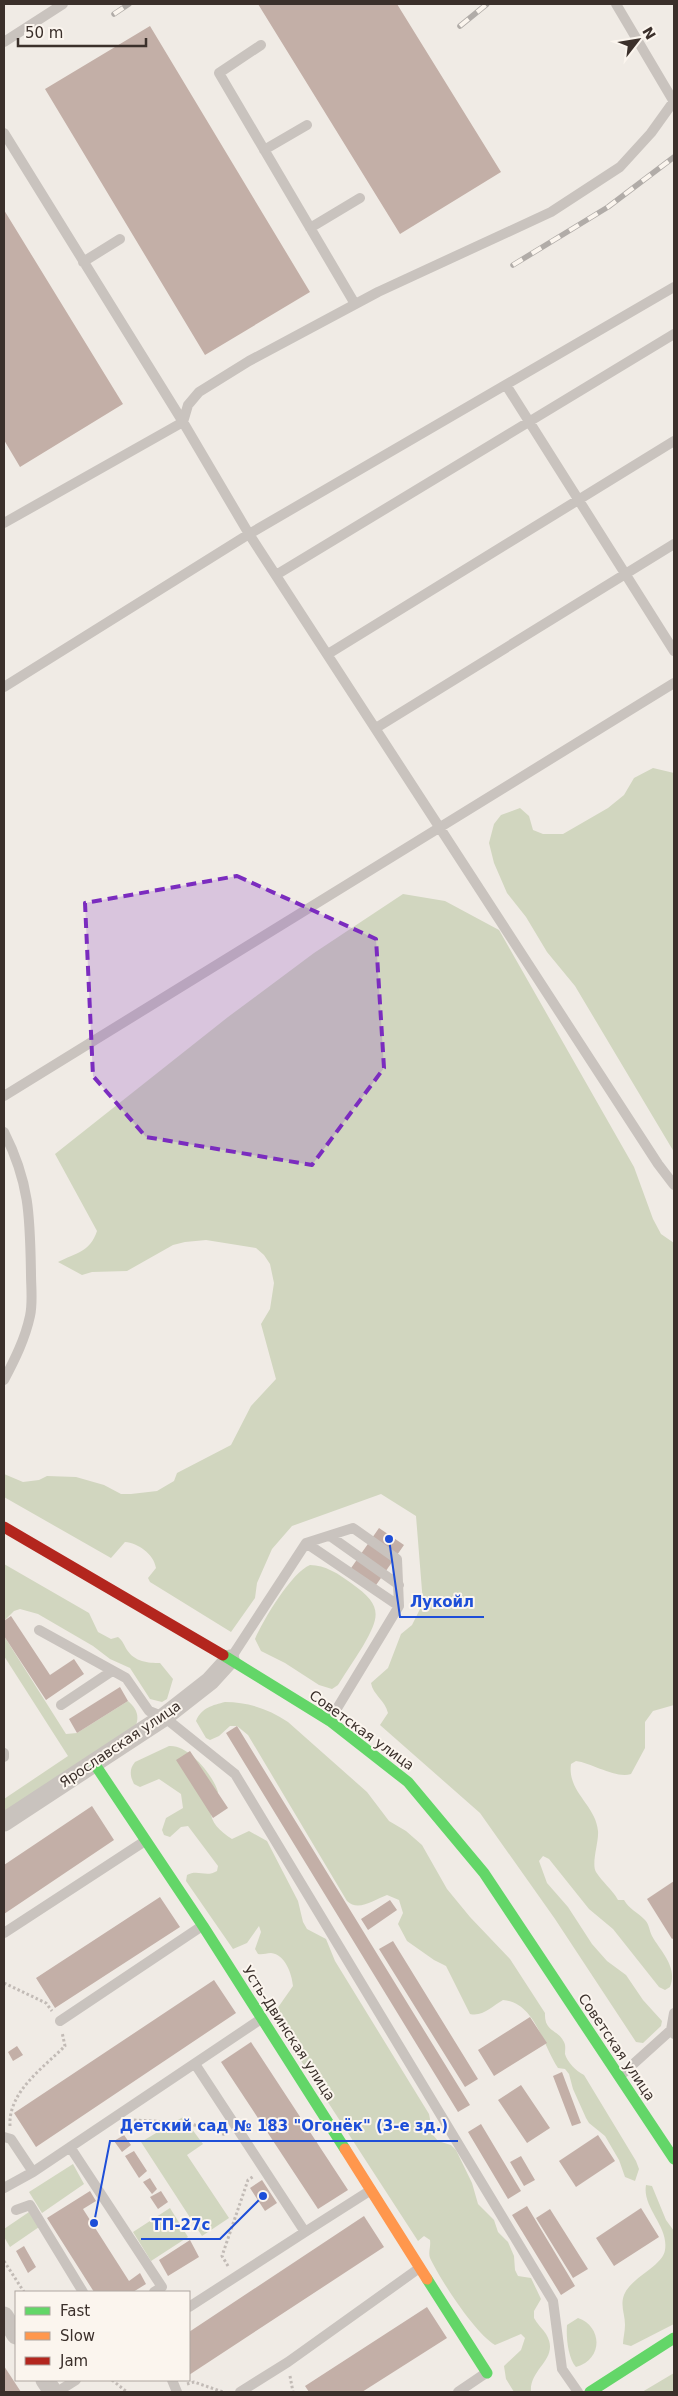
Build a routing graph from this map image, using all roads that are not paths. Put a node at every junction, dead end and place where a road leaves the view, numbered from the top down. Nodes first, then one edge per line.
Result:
1 (63, 4) edge
2 (616, 4) edge
3 (4, 42) edge
4 (261, 45) dead end
5 (674, 101) edge
6 (307, 125) dead end
7 (4, 133) edge
8 (264, 150) junction
9 (360, 198) dead end
10 (310, 228) junction
11 (120, 239) dead end
12 (83, 262) junction
13 (674, 286) edge
14 (355, 304) junction
15 (674, 334) edge
16 (506, 385) junction
17 (183, 422) junction
18 (528, 422) junction
19 (674, 441) edge
20 (578, 500) junction
21 (4, 523) edge
22 (249, 534) junction
23 (674, 544) edge
24 (276, 575) junction
25 (624, 575) junction
26 (674, 651) edge
27 (328, 654) junction
28 (674, 683) edge
29 (4, 687) edge
30 (376, 728) junction
31 (440, 827) junction
32 (4, 1096) edge
33 (4, 1132) edge
34 (674, 1185) edge
35 (4, 1380) edge
36 (4, 1527) edge
37 (330, 1536) junction
38 (306, 1543) junction
39 (399, 1585) junction
40 (399, 1606) junction
41 (39, 1630) dead end
42 (230, 1659) junction
43 (112, 1670) junction
44 (61, 1706) dead end
45 (164, 1716) junction
46 (330, 1721) junction
47 (94, 1763) junction
48 (4, 1822) edge
49 (147, 1840) junction
50 (203, 1926) junction
51 (4, 1934) edge
52 (674, 2013) edge
53 (261, 2019) junction
54 (60, 2021) road end
55 (673, 2032) edge
56 (195, 2064) junction
57 (619, 2077) junction
58 (7, 2138) edge
59 (70, 2147) junction
60 (674, 2159) edge
61 (33, 2172) junction
62 (4, 2188) edge
63 (372, 2190) junction
64 (16, 2210) dead end
65 (305, 2232) junction
66 (419, 2268) junction
67 (81, 2291) edge
68 (156, 2291) edge
69 (190, 2307) edge
70 (4, 2316) edge
71 (15, 2333) edge
72 (674, 2338) edge
73 (487, 2373) joint
74 (46, 2381) edge
75 (74, 2381) edge
76 (53, 2392) edge
77 (57, 2392) edge
78 (240, 2392) edge
79 (458, 2392) edge
80 (578, 2392) edge
81 (590, 2392) edge

1 - 3 lane
2 - 5 lane
4 - 8 lane
5 - 14 lane
6 - 8 lane
7 - 12 lane
8 - 10 lane
9 - 10 lane
10 - 14 lane
11 - 12 lane
12 - 17 lane
13 - 16 lane
14 - 17 lane
15 - 18 lane
16 - 18 lane
16 - 22 lane
17 - 21 lane
17 - 22 lane
18 - 20 lane
18 - 24 lane
19 - 20 lane
20 - 25 lane
20 - 27 lane
22 - 24 lane
22 - 29 lane
23 - 25 lane
24 - 27 lane
25 - 26 lane
25 - 30 lane
27 - 30 lane
28 - 31 lane
30 - 31 lane
31 - 32 lane
31 - 34 lane
33 - 35 lane
36 - 42 main road, Советская улица
37 - 38 lane
37 - 39 lane
37 - 39 lane
38 - 40 lane
38 - 42 lane
39 - 40 lane
40 - 46 lane
41 - 43 lane
42 - 45 street, Ярославская улица
42 - 46 main road, Советская улица
43 - 44 lane
43 - 45 lane
45 - 47 street, Ярославская улица
45 - 80 lane
46 - 57 main road, Советская улица
47 - 48 street, Ярославская улица
47 - 49 main road, Усть-Двинская улица
49 - 50 main road, Усть-Двинская улица
49 - 51 lane
50 - 53 main road, Усть-Двинская улица
50 - 54 lane
52 - 55 lane
53 - 56 lane
53 - 63 main road, Усть-Двинская улица
55 - 57 lane
56 - 59 lane
56 - 65 lane
57 - 60 main road, Советская улица
58 - 61 lane
59 - 61 lane
59 - 68 lane
61 - 62 lane
63 - 65 lane
63 - 66 main road, Усть-Двинская улица
64 - 67 lane
65 - 69 lane
66 - 73 main road, Усть-Двинская улица
66 - 78 lane
70 - 71 street
72 - 81 main road
73 - 79 lane
74 - 76 street
75 - 77 lane

